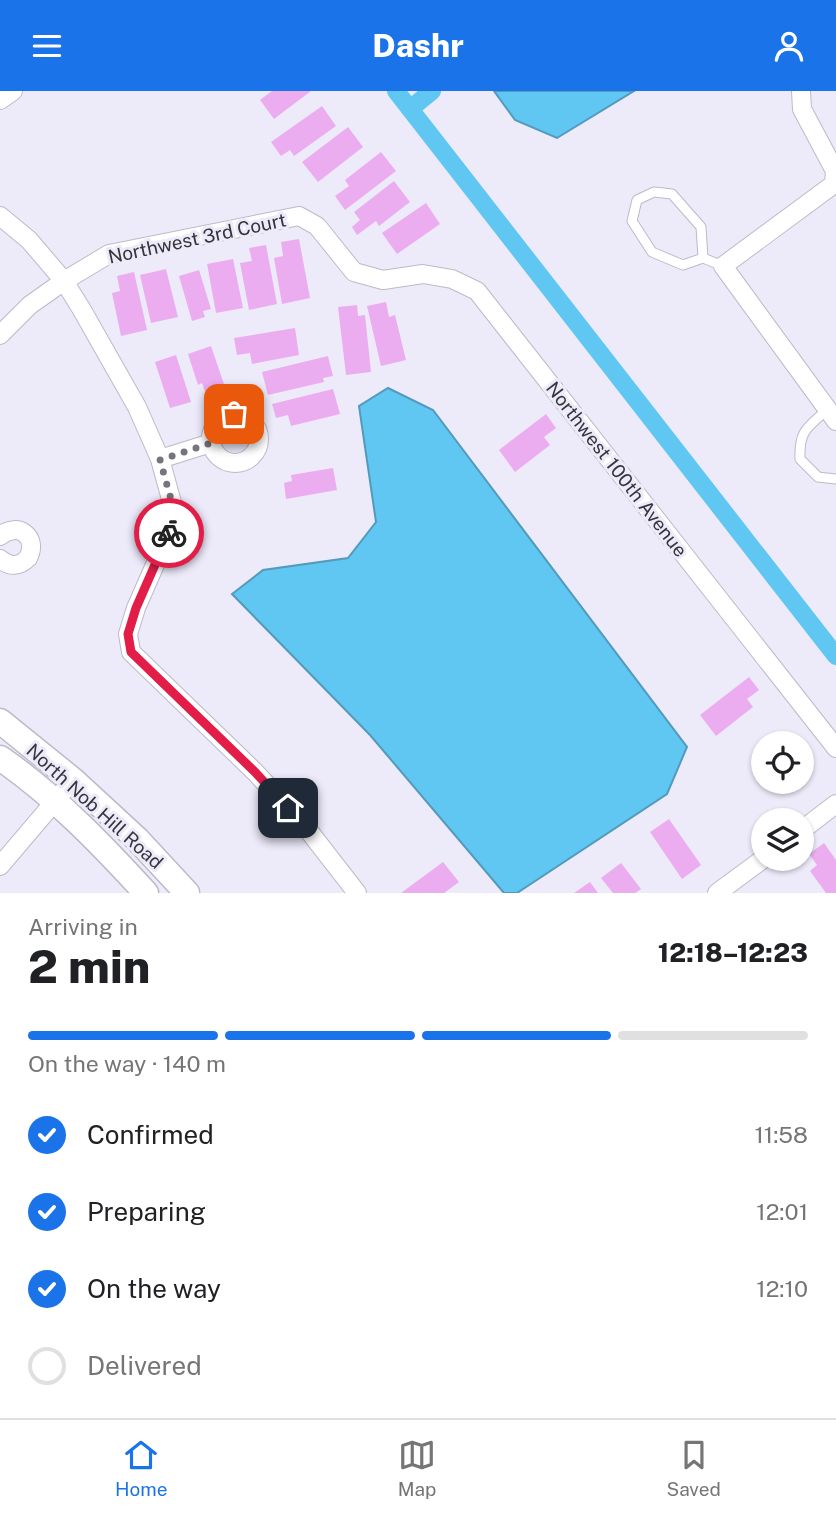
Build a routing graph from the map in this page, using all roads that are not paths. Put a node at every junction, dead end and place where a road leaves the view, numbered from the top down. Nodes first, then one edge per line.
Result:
1 (13, 91) edge
2 (801, 91) edge
3 (0, 100) edge
4 (835, 182) edge
5 (0, 216) edge
6 (703, 258) junction
7 (723, 266) junction
8 (354, 272) joint
9 (64, 281) junction
10 (0, 335) edge
11 (832, 415) edge
12 (211, 443) dead end
13 (160, 460) junction
14 (836, 479) edge
15 (0, 536) edge
16 (0, 559) edge
17 (0, 721) edge
18 (836, 748) edge
19 (0, 758) edge
20 (73, 780) junction
21 (54, 802) junction
22 (836, 804) edge
23 (814, 821) edge
24 (0, 866) edge
25 (751, 868) edge
26 (146, 893) edge
27 (187, 893) edge
28 (357, 893) edge
29 (717, 893) edge

1 - 3 street
2 - 4 street
4 - 7 street
5 - 9 street
6 - 6 lane
6 - 7 lane
7 - 11 street
8 - 9 street, Northwest 3rd Court
8 - 18 street, Northwest 100th Avenue
9 - 10 street, Northwest 3rd Court
9 - 13 street
11 - 14 lane
12 - 13 street
13 - 28 street
15 - 16 street
17 - 20 main road, North Nob Hill Road
19 - 21 main road, North Nob Hill Road
20 - 21 street
20 - 27 main road, North Nob Hill Road
21 - 24 street
21 - 26 main road, North Nob Hill Road
22 - 23 street
25 - 29 street

